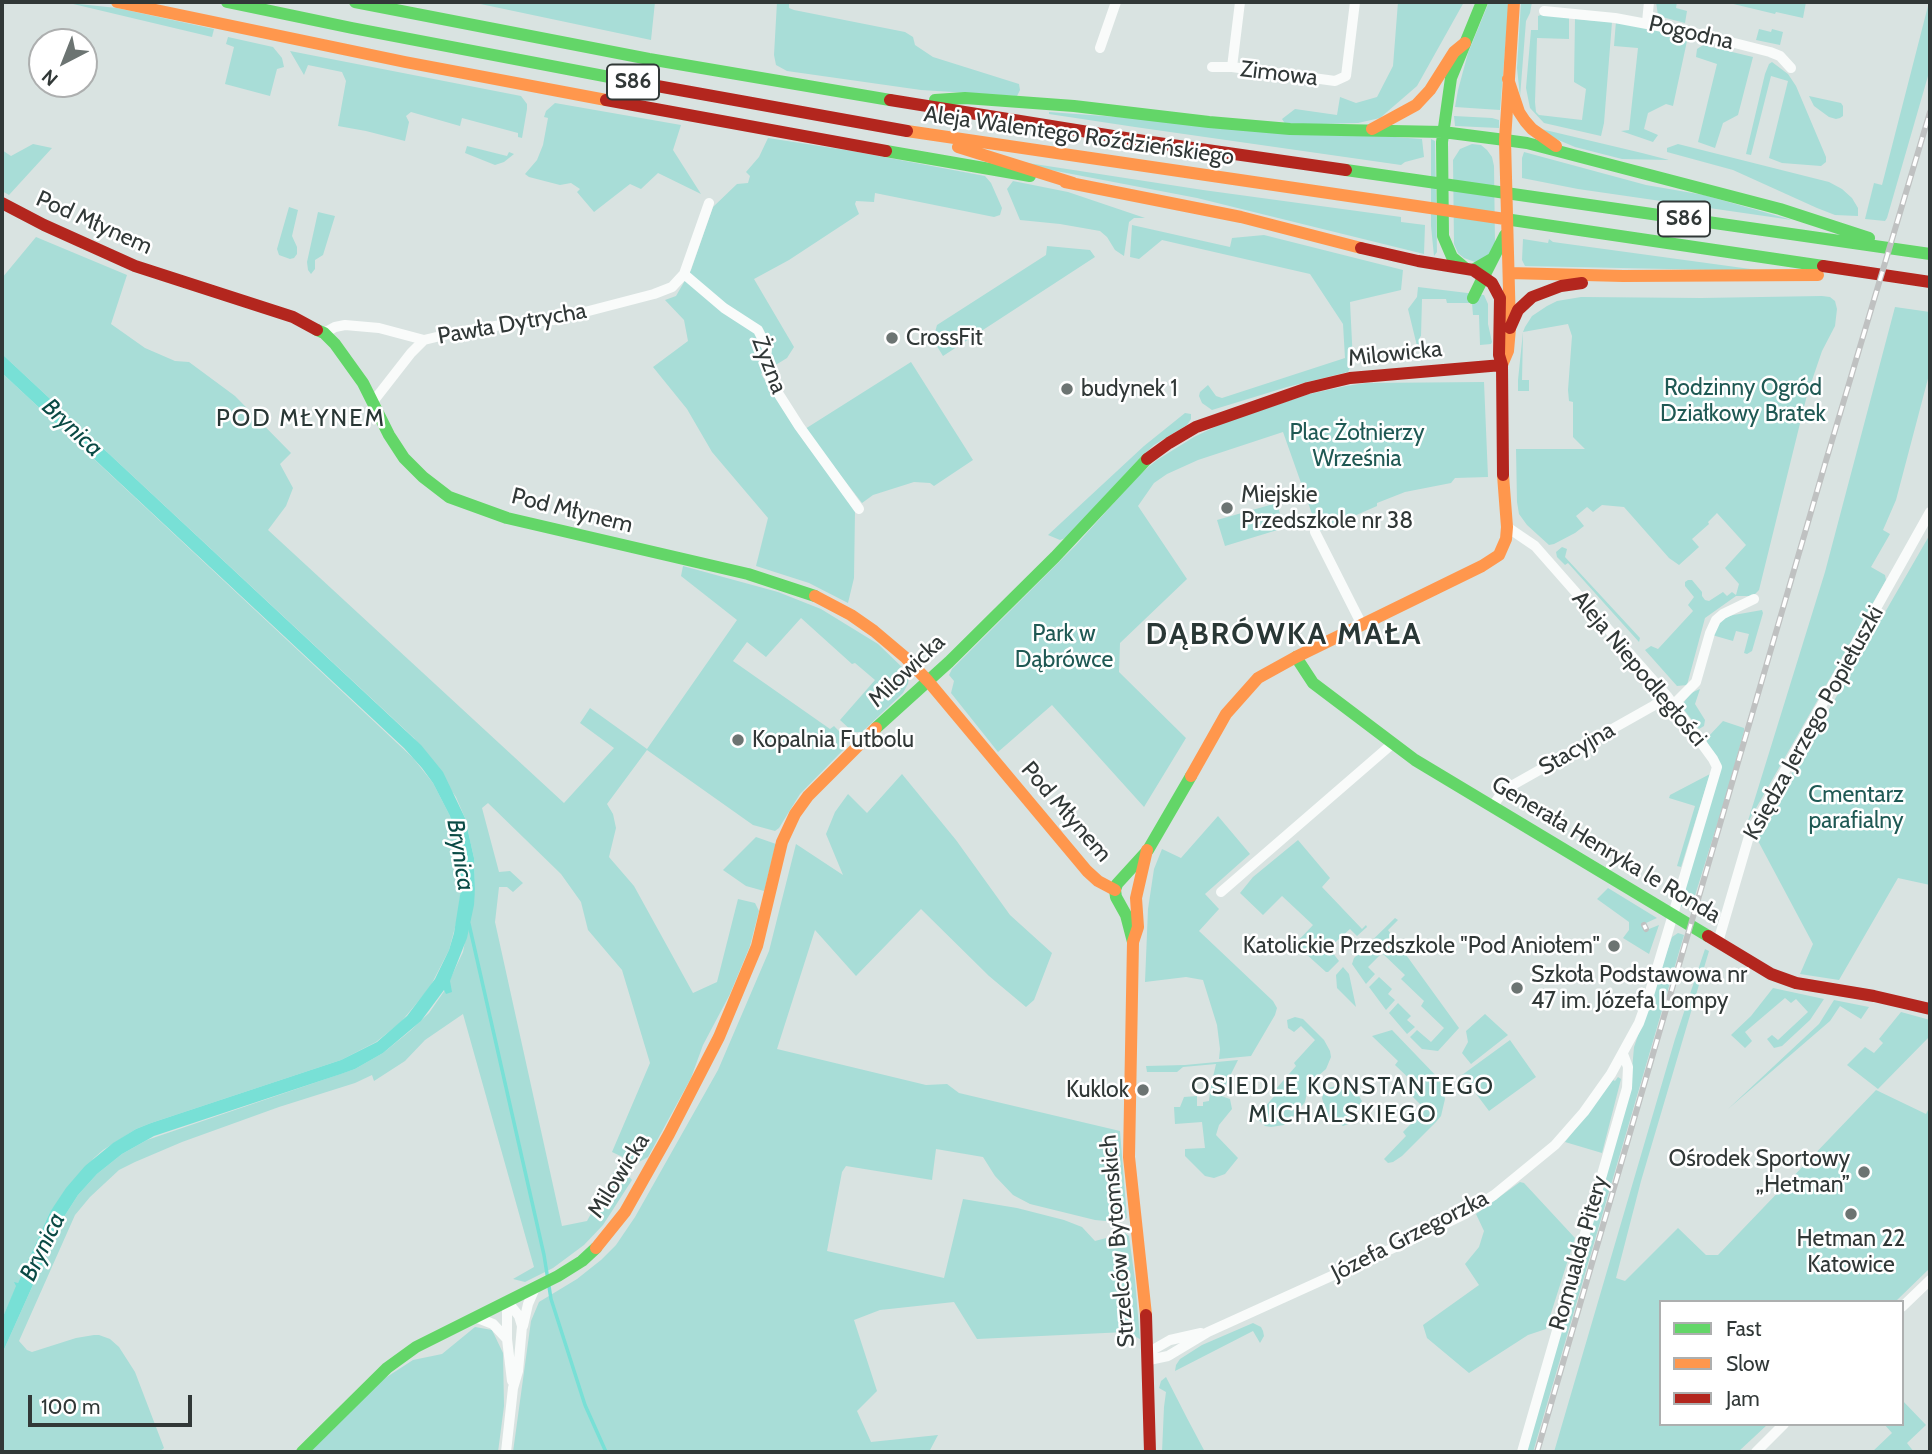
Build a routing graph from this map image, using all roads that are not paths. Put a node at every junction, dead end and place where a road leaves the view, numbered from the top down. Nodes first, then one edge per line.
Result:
1 (117, 2) edge
2 (227, 2) edge
3 (1116, 2) edge
4 (1240, 2) edge
5 (1355, 2) edge
6 (1482, 2) edge
7 (1514, 2) edge
8 (1649, 2) edge
9 (361, 3) edge
10 (1544, 11) dead end
11 (1647, 22) junction
12 (1465, 43) junction
13 (1100, 48) dead end
14 (1212, 67) dead end
15 (1231, 67) junction
16 (1791, 68) dead end
17 (1508, 79) junction
18 (897, 101) junction
19 (1367, 131) junction
20 (915, 132) junction
21 (1443, 132) junction
22 (1505, 140) junction
23 (1564, 153) junction
24 (1073, 183) junction
25 (2, 203) edge
26 (709, 203) dead end
27 (1506, 231) junction
28 (1908, 251) junction
29 (1930, 254) edge
30 (1469, 269) junction
31 (1821, 271) junction
32 (1509, 273) junction
33 (684, 274) junction
34 (1623, 276) junction
35 (1930, 282) edge
36 (1510, 328) junction
37 (324, 333) junction
38 (424, 340) junction
39 (1502, 365) junction
40 (372, 403) junction
41 (859, 509) dead end
42 (1930, 516) edge
43 (1507, 527) junction
44 (1315, 532) dead end
45 (1754, 599) dead end
46 (1362, 625) junction
47 (1297, 657) junction
48 (928, 681) junction
49 (1667, 695) junction
50 (1674, 704) junction
51 (1392, 744) junction
52 (1492, 807) junction
53 (1148, 850) junction
54 (1118, 891) junction
55 (1221, 892) dead end
56 (1137, 893) junction
57 (1673, 915) junction
58 (1133, 942) junction
59 (1718, 942) junction
60 (1930, 1009) edge
61 (1623, 1054) junction
62 (1930, 1280) edge
63 (536, 1287) junction
64 (507, 1301) junction
65 (1904, 1305) edge
66 (475, 1317) junction
67 (522, 1326) junction
68 (1148, 1331) junction
69 (1208, 1332) junction
70 (508, 1339) junction
71 (1170, 1340) junction
72 (1149, 1356) junction
73 (513, 1388) junction
74 (1782, 1426) edge
75 (302, 1452) edge
76 (506, 1452) edge
77 (1150, 1452) edge
78 (1522, 1452) edge
79 (1756, 1452) edge

1 - 24 main road, Aleja Walentego Roździeńskiego
2 - 20 main road, Aleja Walentego Roździeńskiego / S86
3 - 13 street
4 - 15 street
5 - 15 street, Zimowa
6 - 12 main road
7 - 17 main road
8 - 11 street
9 - 18 main road, Aleja Walentego Roździeńskiego / S86
10 - 11 street, Pogodna
11 - 16 street, Pogodna
12 - 19 main road
12 - 21 main road
14 - 15 street, Zimowa
17 - 22 main road
17 - 23 main road
18 - 19 main road
18 - 28 main road, Aleja Walentego Roździeńskiego / S86
19 - 21 main road
20 - 24 main road
20 - 31 main road, Aleja Walentego Roździeńskiego / S86
21 - 22 main road
21 - 30 main road
22 - 23 main road
22 - 27 main road
23 - 28 main road
24 - 30 main road, Aleja Walentego Roździeńskiego
25 - 37 main road, Pod Młynem
26 - 33 street
27 - 30 main road
27 - 32 main road
28 - 29 main road, Aleja Walentego Roździeńskiego / S86
30 - 32 main road, Aleja Walentego Roździeńskiego
30 - 39 main road
31 - 34 main road
31 - 35 main road, Aleja Walentego Roździeńskiego / S86
32 - 34 main road, Aleja Walentego Roździeńskiego
32 - 36 main road
33 - 38 street, Pawła Dytrycha
33 - 41 street, Żyzna
34 - 36 main road
36 - 39 main road
37 - 38 street, Pawła Dytrycha
37 - 40 main road, Pod Młynem
38 - 40 street, Pawła Dytrycha
39 - 43 main road
39 - 48 main road, Milowicka
40 - 48 main road, Pod Młynem
42 - 59 street, Księdza Jerzego Popiełuszki
43 - 46 main road
43 - 49 street, Aleja Niepodległości
44 - 46 street
45 - 50 street
46 - 47 main road
47 - 51 main road, Generała Henryka le Ronda
47 - 53 main road
48 - 54 main road, Pod Młynem
48 - 63 main road, Milowicka
49 - 50 street, Aleja Niepodległości
49 - 52 street, Stacyjna
50 - 57 street, Aleja Niepodległości
51 - 52 main road, Generała Henryka le Ronda
51 - 55 street
52 - 57 main road, Generała Henryka le Ronda
53 - 54 main road, Pod Młynem
53 - 56 main road, Pod Młynem
54 - 56 main road
54 - 56 main road
54 - 58 main road, Strzelców Bytomskich
56 - 58 main road, Strzelców Bytomskich
57 - 59 main road, Generała Henryka le Ronda
57 - 61 street, Józefa Grzegorzka
58 - 68 main road, Strzelców Bytomskich
59 - 60 main road, Generała Henryka le Ronda
61 - 69 street, Józefa Grzegorzka
61 - 78 street, Romualda Pitery
62 - 65 street
63 - 64 main road, Milowicka
63 - 67 street
64 - 66 main road, Milowicka
64 - 67 street
64 - 70 street
66 - 70 street
66 - 75 main road, Milowicka
67 - 73 street
68 - 71 street
68 - 72 main road, Strzelców Bytomskich
69 - 71 street, Józefa Grzegorzka
69 - 72 street, Józefa Grzegorzka
70 - 73 street
71 - 72 street, Józefa Grzegorzka
72 - 77 main road, Strzelców Bytomskich
73 - 76 street
74 - 79 street

